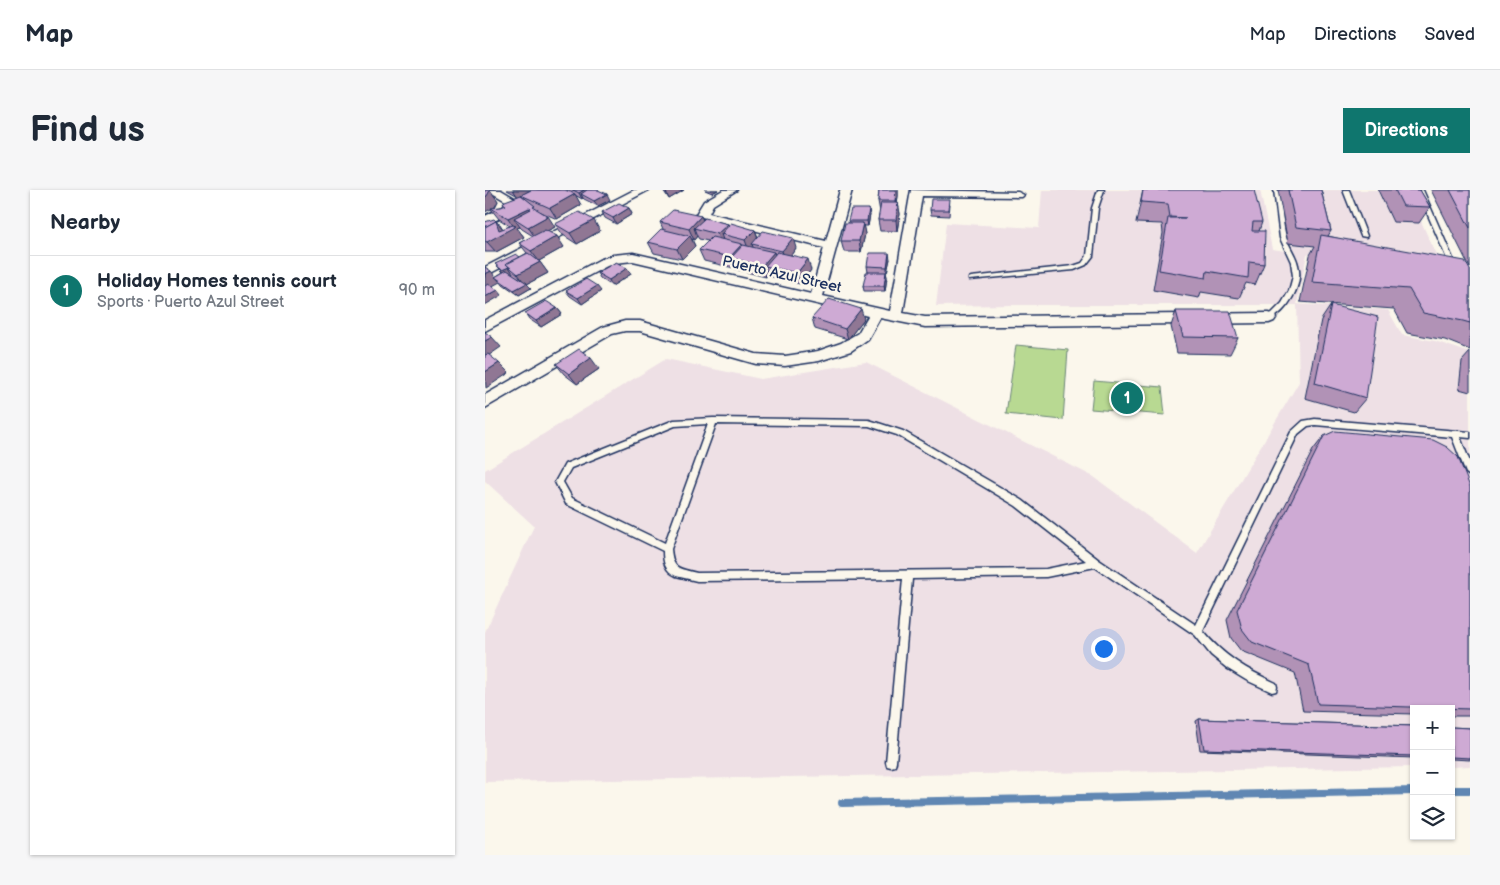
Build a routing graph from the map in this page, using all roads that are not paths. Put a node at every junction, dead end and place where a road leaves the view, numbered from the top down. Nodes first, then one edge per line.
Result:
1 (493, 190) edge
2 (551, 190) edge
3 (643, 190) edge
4 (731, 190) edge
5 (845, 190) edge
6 (1101, 190) edge
7 (1277, 190) edge
8 (1346, 190) edge
9 (1420, 190) edge
10 (917, 191) edge
11 (1018, 195) dead end
12 (520, 205) junction
13 (485, 221) edge
14 (1364, 236) dead end
15 (829, 245) junction
16 (485, 272) edge
17 (1459, 278) edge
18 (971, 279) dead end
19 (815, 298) junction
20 (876, 314) junction
21 (896, 317) junction
22 (1269, 318) joint
23 (485, 326) edge
24 (485, 402) edge
25 (713, 421) junction
26 (1455, 434) junction
27 (1470, 435) edge
28 (1470, 473) edge
29 (667, 549) junction
30 (1096, 563) junction
31 (908, 575) junction
32 (1198, 632) junction
33 (1272, 687) dead end
34 (891, 762) dead end

1 - 12 street
2 - 12 street
3 - 16 street
4 - 15 street
5 - 15 street
6 - 18 lane
7 - 22 lane
8 - 14 lane
9 - 17 lane
10 - 11 street
10 - 21 street
12 - 13 street
15 - 19 street
19 - 20 street, Puerto Azul Street
19 - 23 street, Puerto Azul Street
20 - 21 street, Puerto Azul Street
20 - 24 street
21 - 22 street, Puerto Azul Street
25 - 29 lane
25 - 29 lane
25 - 30 lane
26 - 27 lane
26 - 28 lane
26 - 32 lane
29 - 31 lane
30 - 31 lane
30 - 32 lane
31 - 34 lane
32 - 33 lane

